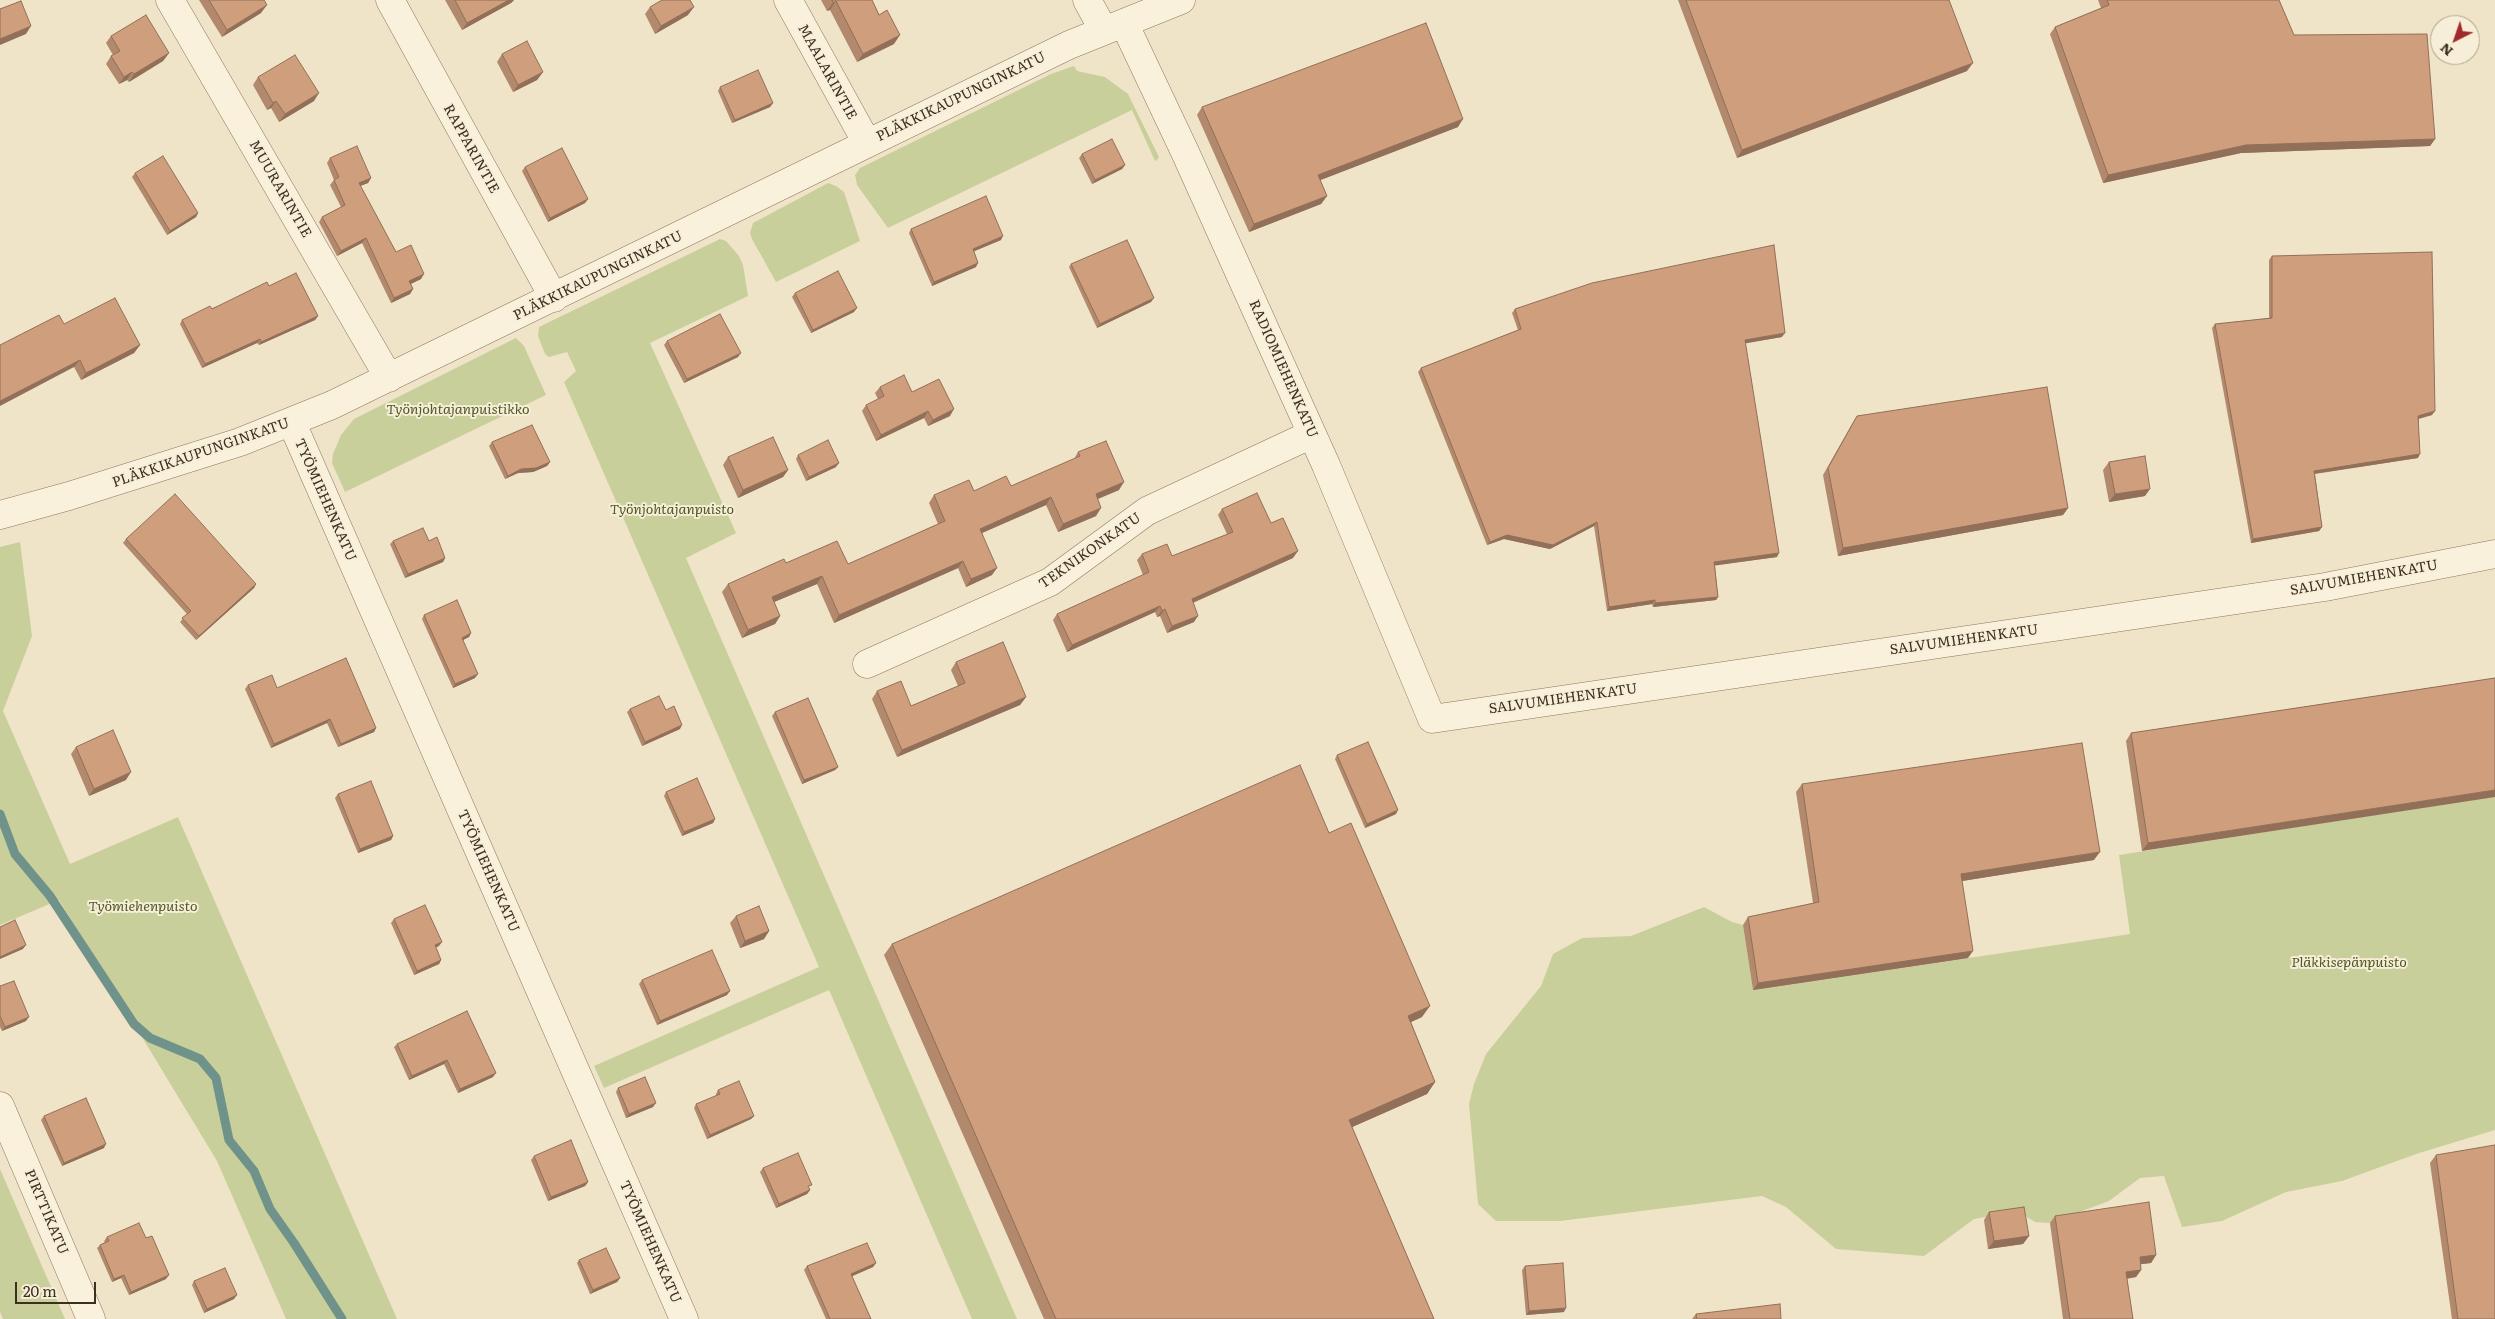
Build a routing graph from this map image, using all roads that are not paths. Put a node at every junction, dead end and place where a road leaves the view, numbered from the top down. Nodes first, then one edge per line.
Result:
1 (170, 0) edge
2 (390, 0) edge
3 (788, 0) edge
4 (1087, 0) edge
5 (1181, 0) edge
6 (1114, 27) junction
7 (867, 143) junction
8 (554, 298) junction
9 (389, 378) junction
10 (292, 423) junction
11 (1312, 434) junction
12 (0, 515) edge
13 (2495, 554) edge
14 (867, 664) dead end
15 (1432, 719) joint
16 (0, 1106) edge
17 (91, 1319) edge
18 (684, 1319) edge

1 - 9 street, MUURARINTIE
2 - 8 street, RAPPARINTIE
3 - 7 street, MAALARINTIE
4 - 6 street, RADIOMIEHENKATU
5 - 6 street, PLÄKKIKAUPUNGINKATU
6 - 7 street, PLÄKKIKAUPUNGINKATU
6 - 11 street, RADIOMIEHENKATU
7 - 8 street, PLÄKKIKAUPUNGINKATU
8 - 9 street, PLÄKKIKAUPUNGINKATU
9 - 10 street, PLÄKKIKAUPUNGINKATU
10 - 12 street, PLÄKKIKAUPUNGINKATU
10 - 18 street, TYÖMIEHENKATU
11 - 14 street, TEKNIKONKATU
11 - 15 street, RADIOMIEHENKATU
13 - 15 street, SALVUMIEHENKATU
16 - 17 street, PIRTTIKATU

